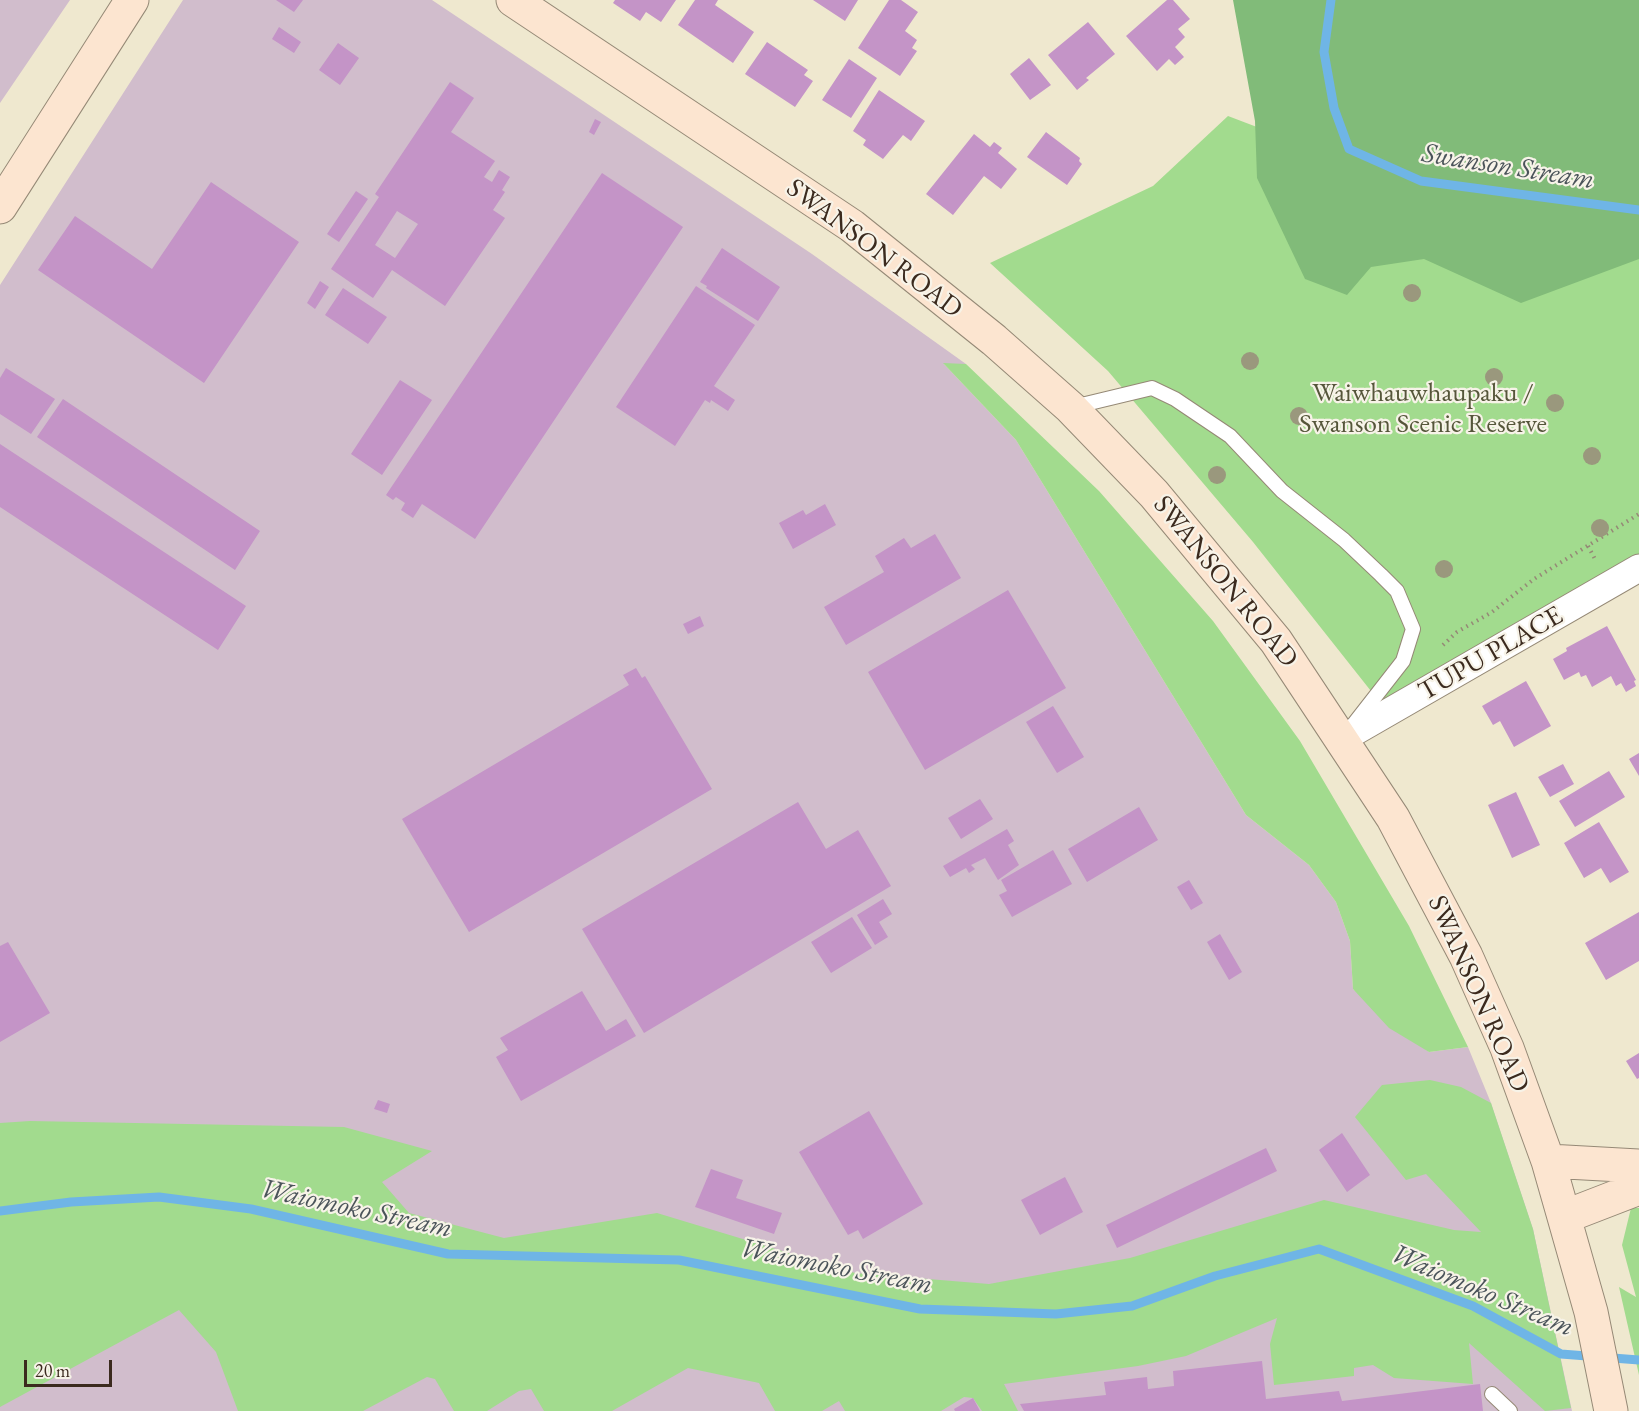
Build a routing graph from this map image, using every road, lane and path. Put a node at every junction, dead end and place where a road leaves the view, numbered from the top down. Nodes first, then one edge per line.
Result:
1 (132, 0) edge
2 (513, 0) edge
3 (0, 207) edge
4 (1071, 408) junction
5 (1639, 514) edge
6 (1639, 568) edge
7 (1484, 617) dead end
8 (1342, 739) junction
9 (1548, 1161) junction
10 (1639, 1166) edge
11 (1639, 1188) edge
12 (1564, 1217) junction
13 (1492, 1394) dead end
14 (1510, 1411) edge
15 (1611, 1411) edge

1 - 3 main road
2 - 4 main road, SWANSON ROAD
4 - 8 main road, SWANSON ROAD
4 - 8 lane
5 - 7 path
6 - 8 street, TUPU PLACE
8 - 9 main road, SWANSON ROAD
9 - 10 main road
9 - 12 main road, SWANSON ROAD
11 - 12 main road
12 - 15 main road, SWANSON ROAD
13 - 14 lane

